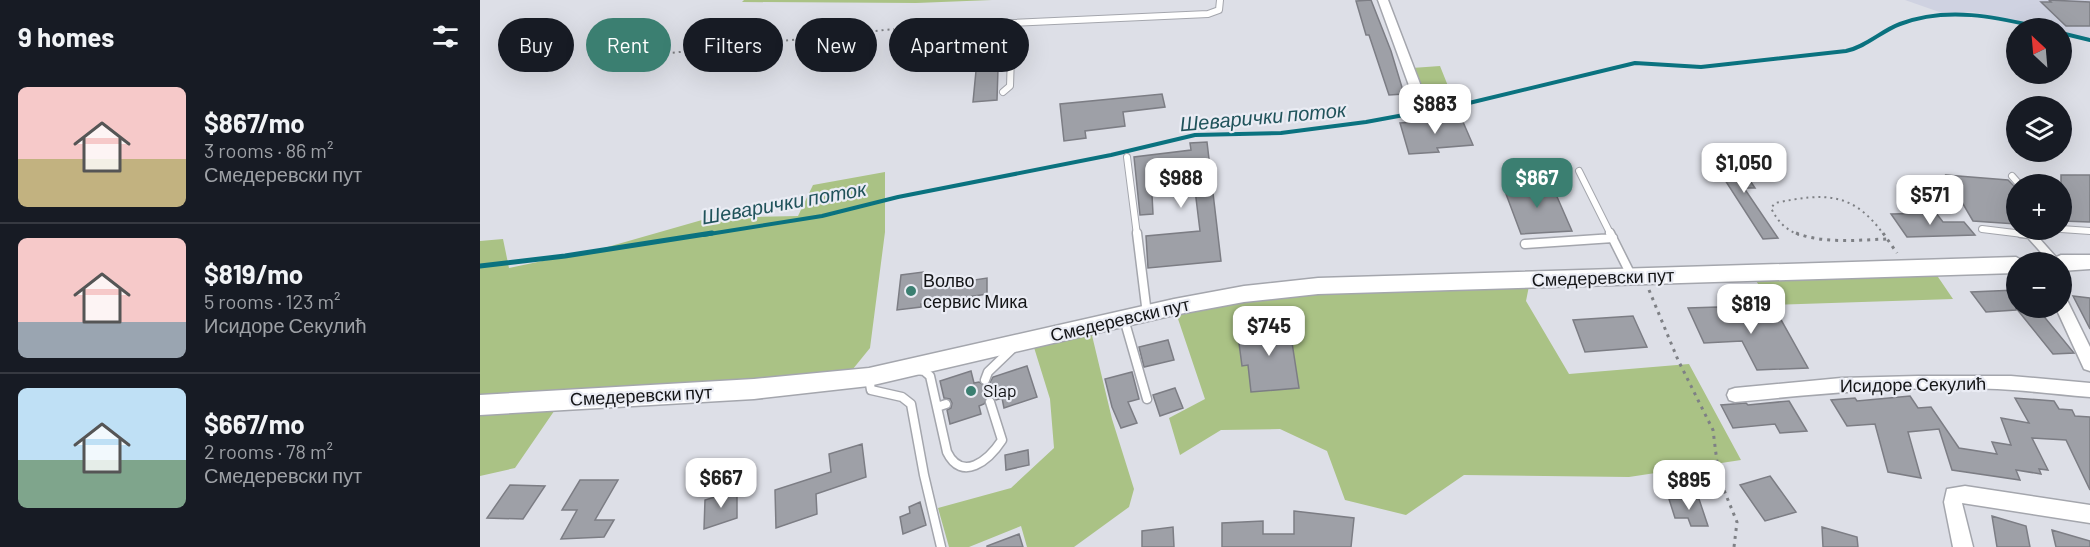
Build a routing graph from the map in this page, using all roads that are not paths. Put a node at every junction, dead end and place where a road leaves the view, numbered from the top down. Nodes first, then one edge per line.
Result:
1 (1220, 0) edge
2 (1383, 0) edge
3 (1029, 23) edge
4 (1010, 72) edge
5 (1003, 92) dead end
6 (1421, 102) dead end
7 (1127, 157) dead end
8 (1580, 171) dead end
9 (1982, 229) dead end
10 (2072, 230) edge
11 (2090, 231) edge
12 (1612, 238) junction
13 (1525, 244) dead end
14 (2046, 252) edge
15 (2090, 262) edge
16 (2072, 263) edge
17 (2006, 265) edge
18 (1637, 277) junction
19 (1147, 314) junction
20 (2068, 318) edge
21 (1124, 319) junction
22 (1018, 344) junction
23 (2090, 364) edge
24 (906, 370) junction
25 (869, 377) junction
26 (985, 380) dead end
27 (2090, 390) edge
28 (1735, 395) dead end
29 (1147, 399) dead end
30 (990, 402) dead end
31 (480, 405) edge
32 (2090, 514) edge
33 (941, 547) edge
34 (1963, 547) edge

1 - 3 lane
2 - 6 street
4 - 5 lane
7 - 19 lane
8 - 12 lane
9 - 14 lane
10 - 11 lane
12 - 13 lane
12 - 18 lane
15 - 16 main road
17 - 18 main road, Смедеревски пут
18 - 19 main road, Смедеревски пут
19 - 21 main road, Смедеревски пут
20 - 23 street
21 - 22 main road, Смедеревски пут
21 - 29 lane
22 - 24 main road, Смедеревски пут
22 - 26 lane
24 - 25 main road, Смедеревски пут
24 - 30 lane
25 - 31 main road, Смедеревски пут
25 - 33 lane
27 - 28 street, Исидоре Секулић
32 - 34 street

